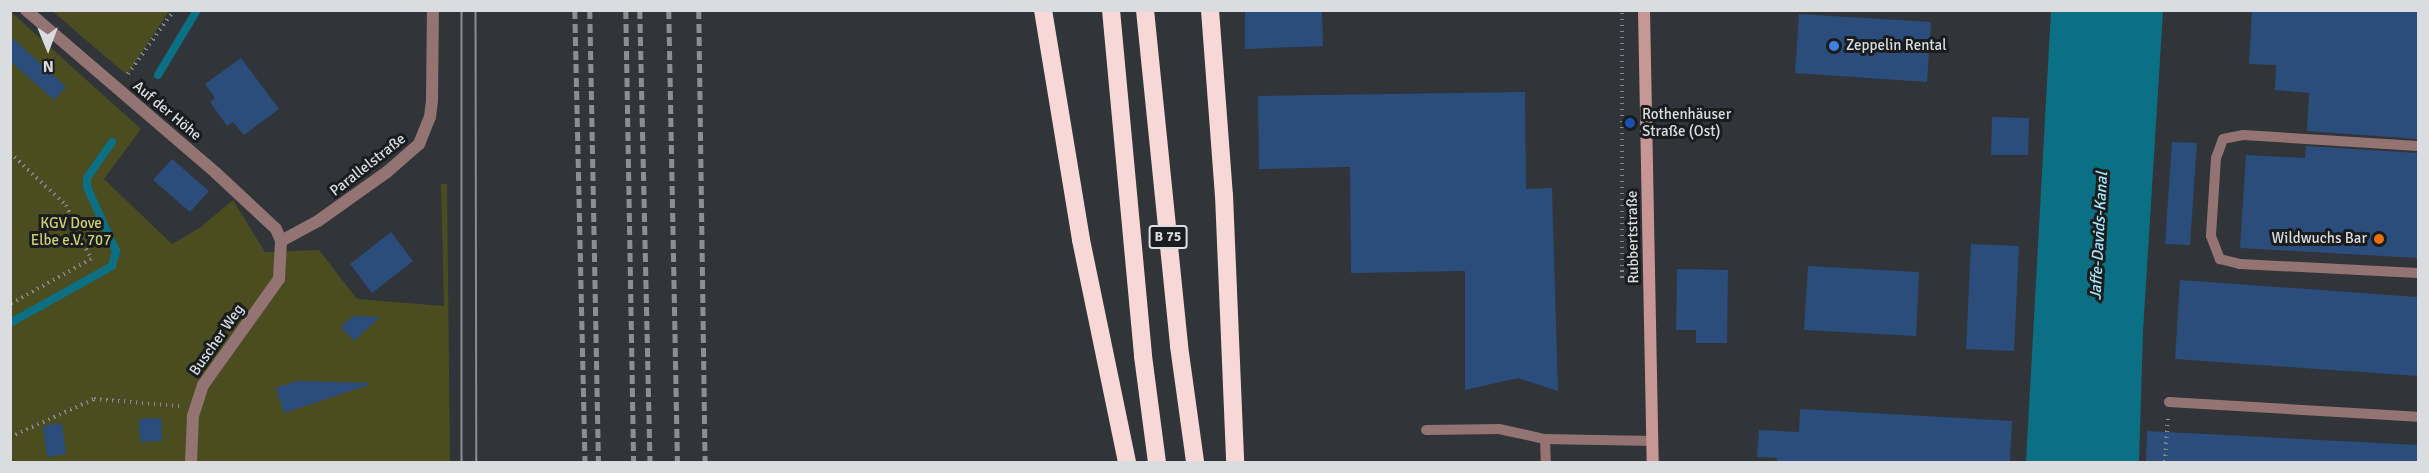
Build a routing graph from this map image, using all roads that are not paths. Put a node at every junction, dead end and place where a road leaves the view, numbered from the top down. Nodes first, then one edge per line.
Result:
1 (26, 10) edge
2 (433, 10) edge
3 (1043, 10) edge
4 (1111, 10) edge
5 (1145, 10) edge
6 (1210, 10) edge
7 (1644, 10) edge
8 (2418, 146) edge
9 (281, 241) junction
10 (2418, 273) edge
11 (2169, 402) road end
12 (2418, 417) edge
13 (1426, 430) dead end
14 (1545, 439) junction
15 (1653, 441) junction
16 (191, 462) edge
17 (1126, 462) edge
18 (1157, 462) edge
19 (1195, 462) edge
20 (1235, 462) edge
21 (1546, 462) edge
22 (1653, 462) edge

1 - 9 street, Auf der Höhe
2 - 9 street, Parallelstraße
3 - 17 highway
4 - 18 highway, B 75
5 - 19 highway, B 75
6 - 20 highway
7 - 15 street, Rubbertstraße
8 - 10 lane
9 - 16 street, Buscher Weg
11 - 12 lane
13 - 14 lane
14 - 15 lane
14 - 21 lane
15 - 22 street, Rubbertstraße

